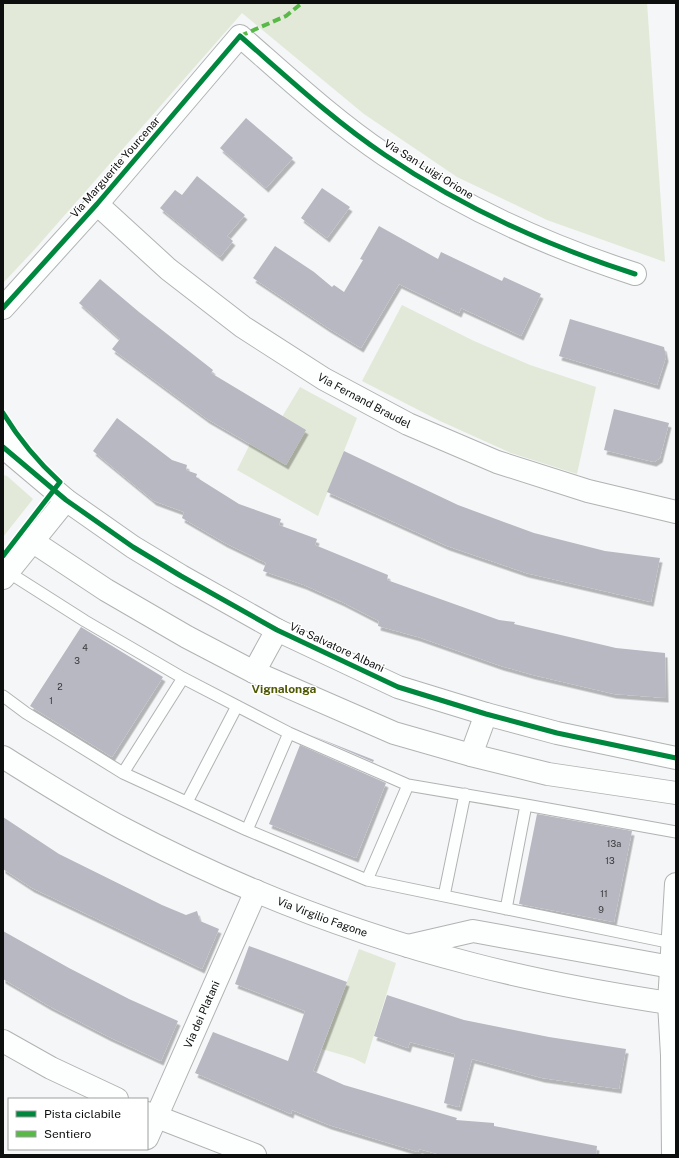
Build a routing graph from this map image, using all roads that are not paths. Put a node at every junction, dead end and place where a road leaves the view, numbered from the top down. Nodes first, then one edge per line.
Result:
1 (240, 36) joint
2 (98, 204) junction
3 (634, 274) dead end
4 (3, 308) edge
5 (3, 428) edge
6 (3, 447) edge
7 (28, 468) junction
8 (66, 500) junction
9 (676, 512) edge
10 (32, 541) junction
11 (6, 575) edge
12 (277, 630) junction
13 (254, 672) junction
14 (183, 678) junction
15 (3, 696) edge
16 (237, 706) junction
17 (486, 714) junction
18 (289, 734) junction
19 (471, 755) junction
20 (3, 757) edge
21 (676, 758) edge
22 (123, 773) junction
23 (408, 785) junction
24 (676, 793) edge
25 (465, 794) junction
26 (188, 802) junction
27 (526, 805) junction
28 (247, 830) junction
29 (676, 832) edge
30 (367, 880) junction
31 (676, 884) edge
32 (256, 891) junction
33 (444, 896) junction
34 (506, 909) junction
35 (672, 943) junction
36 (407, 946) junction
37 (671, 967) junction
38 (669, 1003) junction
39 (3, 1041) edge
40 (115, 1098) edge
41 (152, 1115) edge
42 (148, 1133) edge
43 (255, 1155) edge
44 (673, 1155) edge

1 - 2 street, Via Marguerite Yourcenar
1 - 3 street, Via San Luigi Orione
2 - 4 street, Via Marguerite Yourcenar
2 - 9 street, Via Fernand Braudel
5 - 7 street
6 - 7 street, Via Salvatore Albani
7 - 8 street, Via Salvatore Albani
8 - 10 street
8 - 12 street, Via Salvatore Albani
10 - 11 street
10 - 13 street
11 - 14 lane
12 - 13 street
12 - 17 street, Via Salvatore Albani
13 - 19 street
14 - 16 lane
14 - 22 lane
15 - 22 lane
16 - 18 lane
16 - 26 lane
17 - 19 street
17 - 21 street, Via Salvatore Albani
18 - 23 lane
18 - 28 lane
19 - 24 street
20 - 32 street, Via Virgilio Fagone
22 - 26 lane
23 - 25 lane
23 - 30 lane
25 - 27 lane
25 - 33 lane
26 - 28 lane
27 - 29 lane
27 - 34 lane
28 - 30 lane
30 - 33 lane
31 - 35 street
32 - 36 street, Via Virgilio Fagone
32 - 41 street, Via dei Platani
33 - 34 lane
34 - 35 lane
35 - 37 street
36 - 37 street
36 - 38 street, Via Virgilio Fagone
37 - 38 street
38 - 44 street
39 - 40 street
41 - 42 street, Via dei Platani
41 - 43 street

